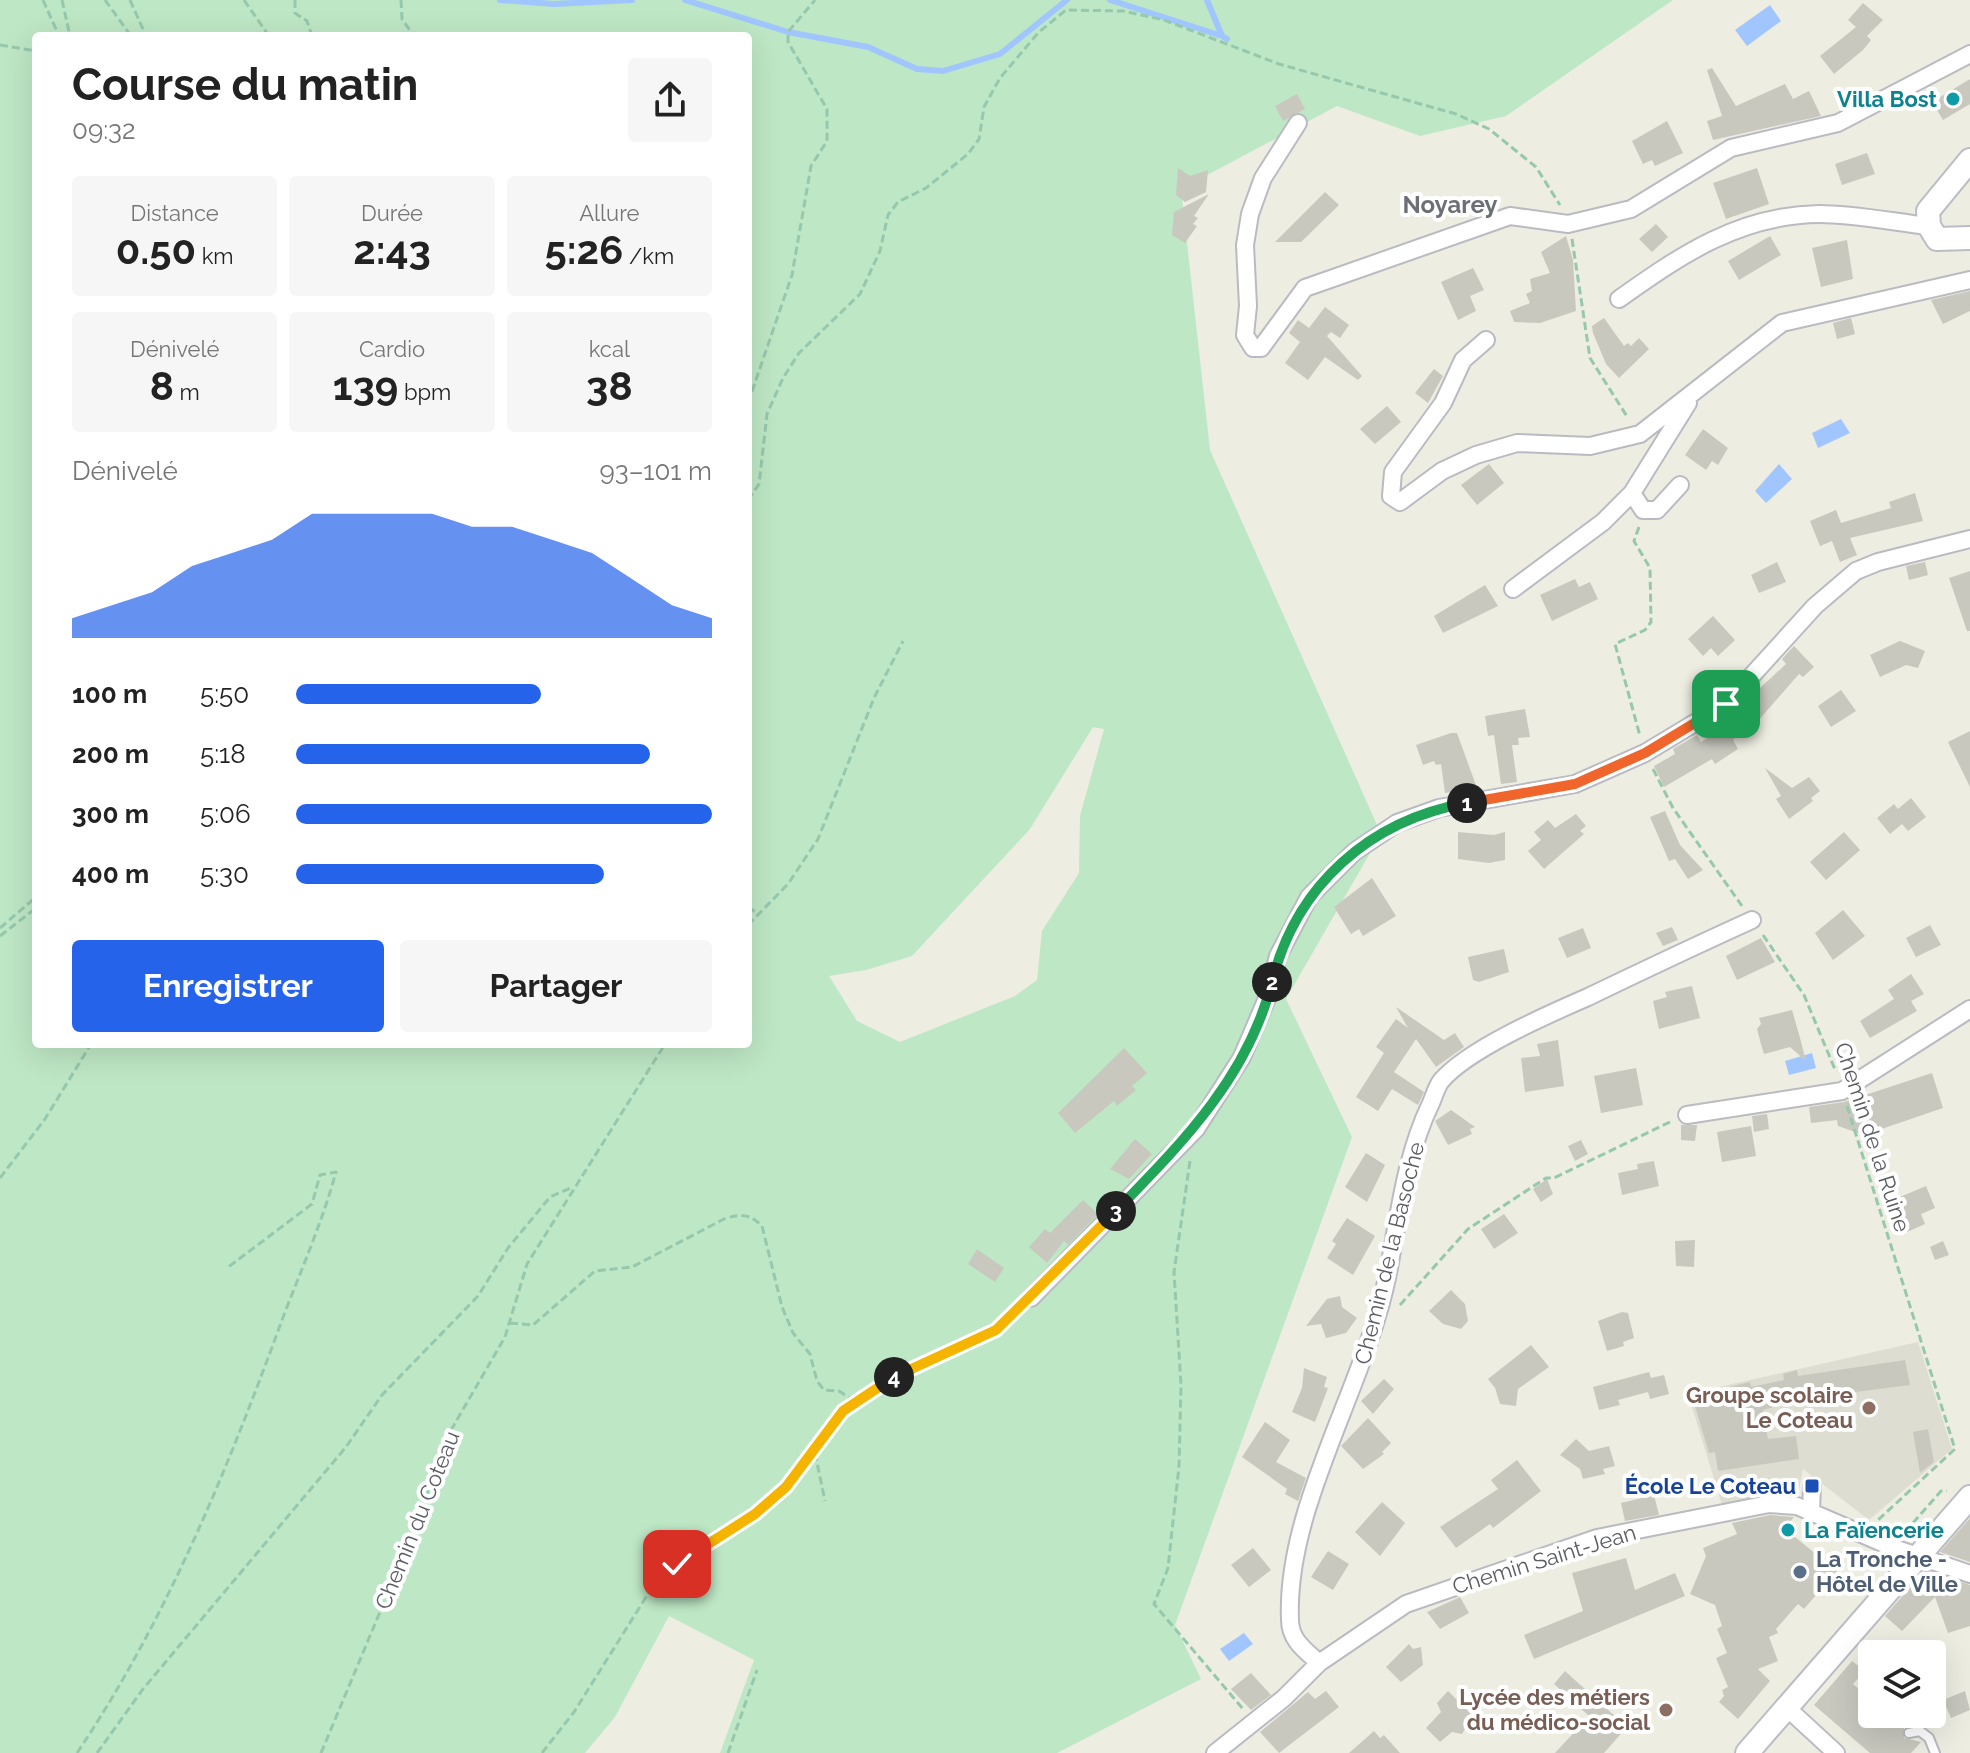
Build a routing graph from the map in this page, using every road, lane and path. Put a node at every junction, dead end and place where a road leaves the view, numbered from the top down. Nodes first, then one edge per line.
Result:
1 (43, 0) edge
2 (62, 0) edge
3 (105, 0) edge
4 (130, 0) edge
5 (244, 0) edge
6 (295, 0) edge
7 (401, 0) edge
8 (815, 0) edge
9 (57, 32) edge
10 (69, 32) edge
11 (128, 32) edge
12 (144, 32) edge
13 (266, 32) edge
14 (311, 32) edge
15 (411, 32) edge
16 (0, 45) edge
17 (32, 50) edge
18 (1970, 54) edge
19 (1298, 123) dead end
20 (1970, 160) edge
21 (1568, 224) junction
22 (1929, 226) junction
23 (1970, 238) edge
24 (1970, 280) edge
25 (1619, 299) dead end
26 (1486, 340) dead end
27 (752, 391) edge
28 (1692, 396) junction
29 (1680, 485) dead end
30 (1632, 493) junction
31 (752, 494) edge
32 (1970, 539) edge
33 (1513, 589) dead end
34 (903, 641) dead end
35 (1645, 753) junction
36 (32, 900) edge
37 (752, 910) edge
38 (32, 911) edge
39 (758, 914) junction
40 (1752, 920) junction
41 (752, 921) edge
42 (0, 928) edge
43 (0, 936) edge
44 (1970, 1009) edge
45 (89, 1048) edge
46 (662, 1048) edge
47 (1842, 1091) junction
48 (1687, 1115) joint
49 (1196, 1129) junction
50 (0, 1178) edge
51 (573, 1187) junction
52 (227, 1268) dead end
53 (1031, 1298) joint
54 (1397, 1307) dead end
55 (510, 1323) junction
56 (856, 1402) junction
57 (815, 1453) junction
58 (1812, 1486) dead end
59 (1963, 1494) edge
60 (825, 1501) dead end
61 (1811, 1512) junction
62 (1866, 1536) junction
63 (1905, 1552) junction
64 (1970, 1574) edge
65 (1319, 1663) junction
66 (757, 1670) dead end
67 (1786, 1707) junction
68 (1253, 1721) junction
69 (1909, 1733) dead end
70 (77, 1753) edge
71 (97, 1753) edge
72 (321, 1753) edge
73 (542, 1753) edge
74 (728, 1753) edge
75 (1215, 1753) edge
76 (1747, 1753) edge
77 (1836, 1753) edge
78 (1935, 1753) edge

1 - 9 path
2 - 10 path
3 - 11 path
4 - 12 path
5 - 13 path
6 - 14 path
7 - 15 path
8 - 27 path
16 - 17 path
18 - 21 street
19 - 21 street
20 - 22 main road
21 - 31 path
22 - 23 main road
22 - 25 street
24 - 28 street
26 - 28 street
28 - 30 street
29 - 30 street
30 - 33 street
32 - 35 street
34 - 39 path
35 - 40 path, Chemin de la Ruine
35 - 49 street
36 - 42 path
37 - 39 path
38 - 43 path
39 - 41 path
40 - 47 path, Chemin de la Ruine
40 - 65 street, Chemin de la Basoche
44 - 47 street
45 - 50 path
46 - 51 path, Chemin du Coteau
47 - 48 street
47 - 62 path, Chemin de la Ruine
48 - 54 path
49 - 53 street
49 - 68 path
51 - 55 path, Chemin du Coteau
51 - 71 path
52 - 70 path
53 - 56 path
55 - 56 path
55 - 72 path, Chemin du Coteau
56 - 57 path
57 - 60 path
57 - 73 path
58 - 61 street
59 - 63 main road
59 - 63 path
61 - 62 street, Chemin Saint-Jean
61 - 65 street, Chemin Saint-Jean
62 - 63 street, Chemin Saint-Jean
63 - 64 street, Chemin Saint-Jean
63 - 67 main road
65 - 68 street, Chemin Saint-Jean
66 - 74 path
67 - 76 main road
67 - 77 street
68 - 75 street, Chemin Saint-Jean
69 - 78 lane

